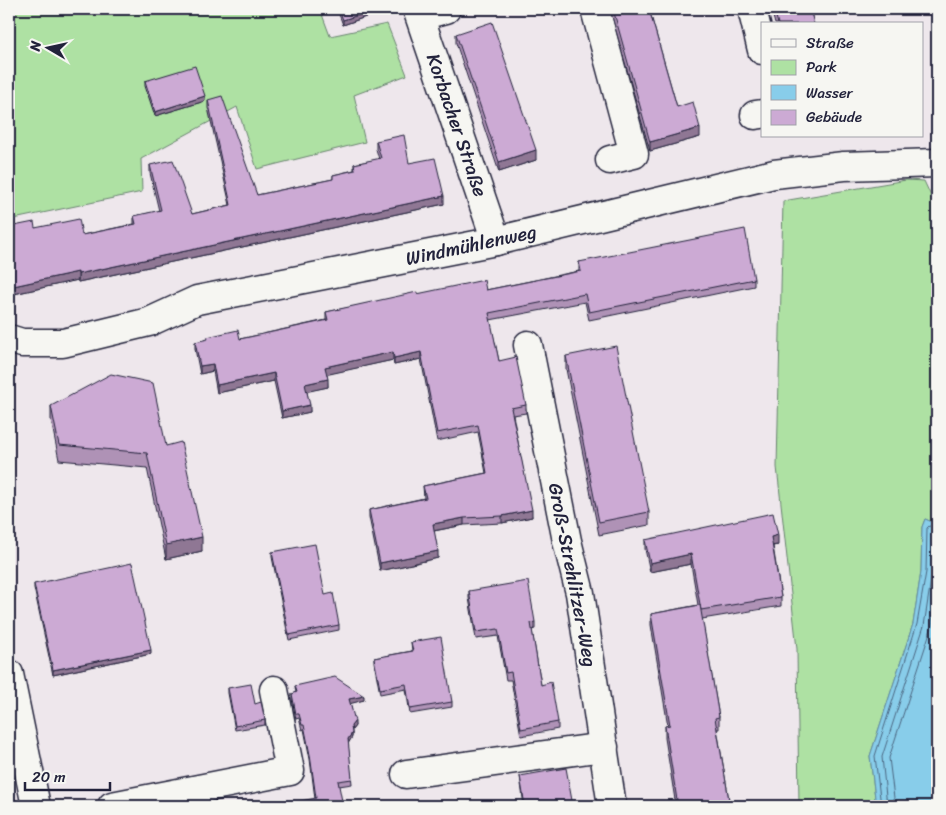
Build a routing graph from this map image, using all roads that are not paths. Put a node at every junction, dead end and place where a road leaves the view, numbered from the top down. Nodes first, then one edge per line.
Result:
1 (595, 9) edge
2 (752, 9) edge
3 (428, 11) edge
4 (761, 46) edge
5 (610, 160) dead end
6 (937, 163) edge
7 (496, 241) junction
8 (9, 338) edge
9 (528, 346) dead end
10 (9, 674) edge
11 (274, 690) dead end
12 (604, 747) junction
13 (406, 774) dead end
14 (36, 806) edge
15 (112, 806) edge
16 (612, 806) edge

1 - 5 street
2 - 4 street
3 - 7 street, Korbacher Straße
6 - 7 street, Windmühlenweg
7 - 8 street, Windmühlenweg
9 - 12 street, Groß-Strehlitzer-Weg
10 - 14 street
11 - 15 street
12 - 13 street
12 - 16 street, Groß-Strehlitzer-Weg

